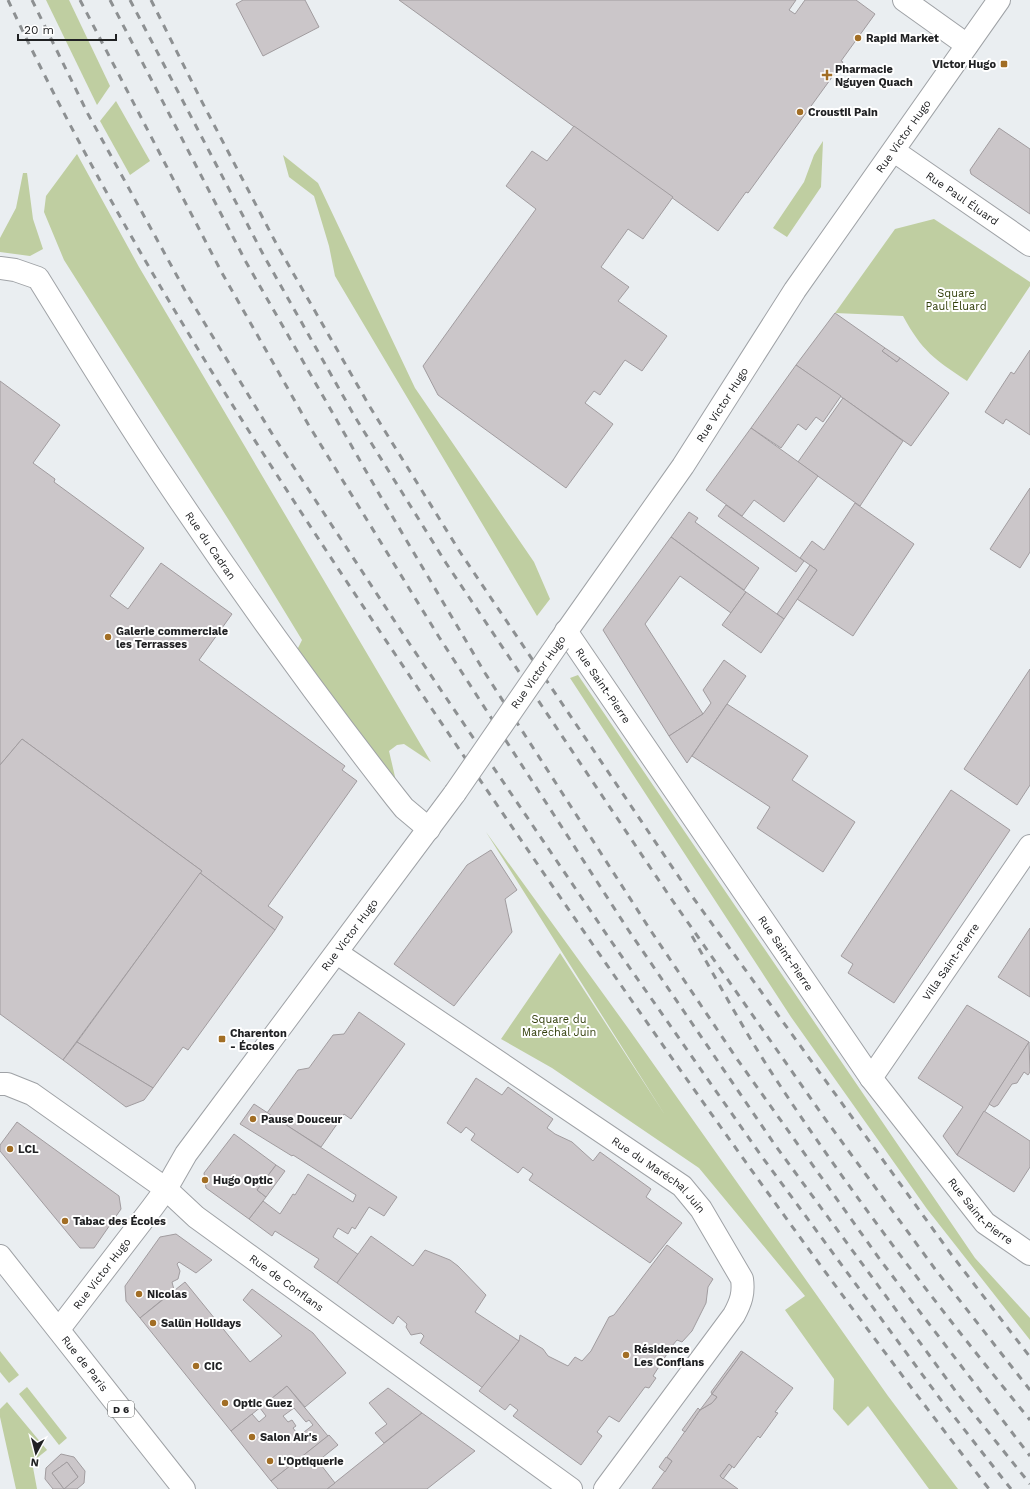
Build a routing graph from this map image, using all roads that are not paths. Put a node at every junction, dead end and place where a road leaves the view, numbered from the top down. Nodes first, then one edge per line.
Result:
1 (904, 0) edge
2 (999, 0) edge
3 (967, 45) junction
4 (894, 151) junction
5 (1030, 246) edge
6 (0, 268) edge
7 (563, 637) junction
8 (429, 829) junction
9 (1030, 846) edge
10 (337, 953) junction
11 (871, 1078) junction
12 (0, 1084) edge
13 (166, 1189) junction
14 (1030, 1254) edge
15 (0, 1256) edge
16 (59, 1329) junction
17 (184, 1489) edge
18 (571, 1489) edge
19 (606, 1489) edge

1 - 3 street
2 - 3 street, Rue Victor Hugo
3 - 4 street, Rue Victor Hugo
4 - 5 street, Rue Paul Éluard
4 - 7 street, Rue Victor Hugo
6 - 8 street, Rue du Cadran
7 - 8 street, Rue Victor Hugo, bridge
7 - 11 street, Rue Saint-Pierre
8 - 10 street, Rue Victor Hugo
9 - 11 street, Villa Saint-Pierre
10 - 13 street, Rue Victor Hugo
10 - 19 street, Rue du Maréchal Juin
11 - 14 street, Rue Saint-Pierre
12 - 13 street, Rue de Conflans
13 - 16 street, Rue Victor Hugo
13 - 18 street, Rue de Conflans
15 - 16 street, Rue de Paris / D 6
16 - 17 street, Rue de Paris / D 6

